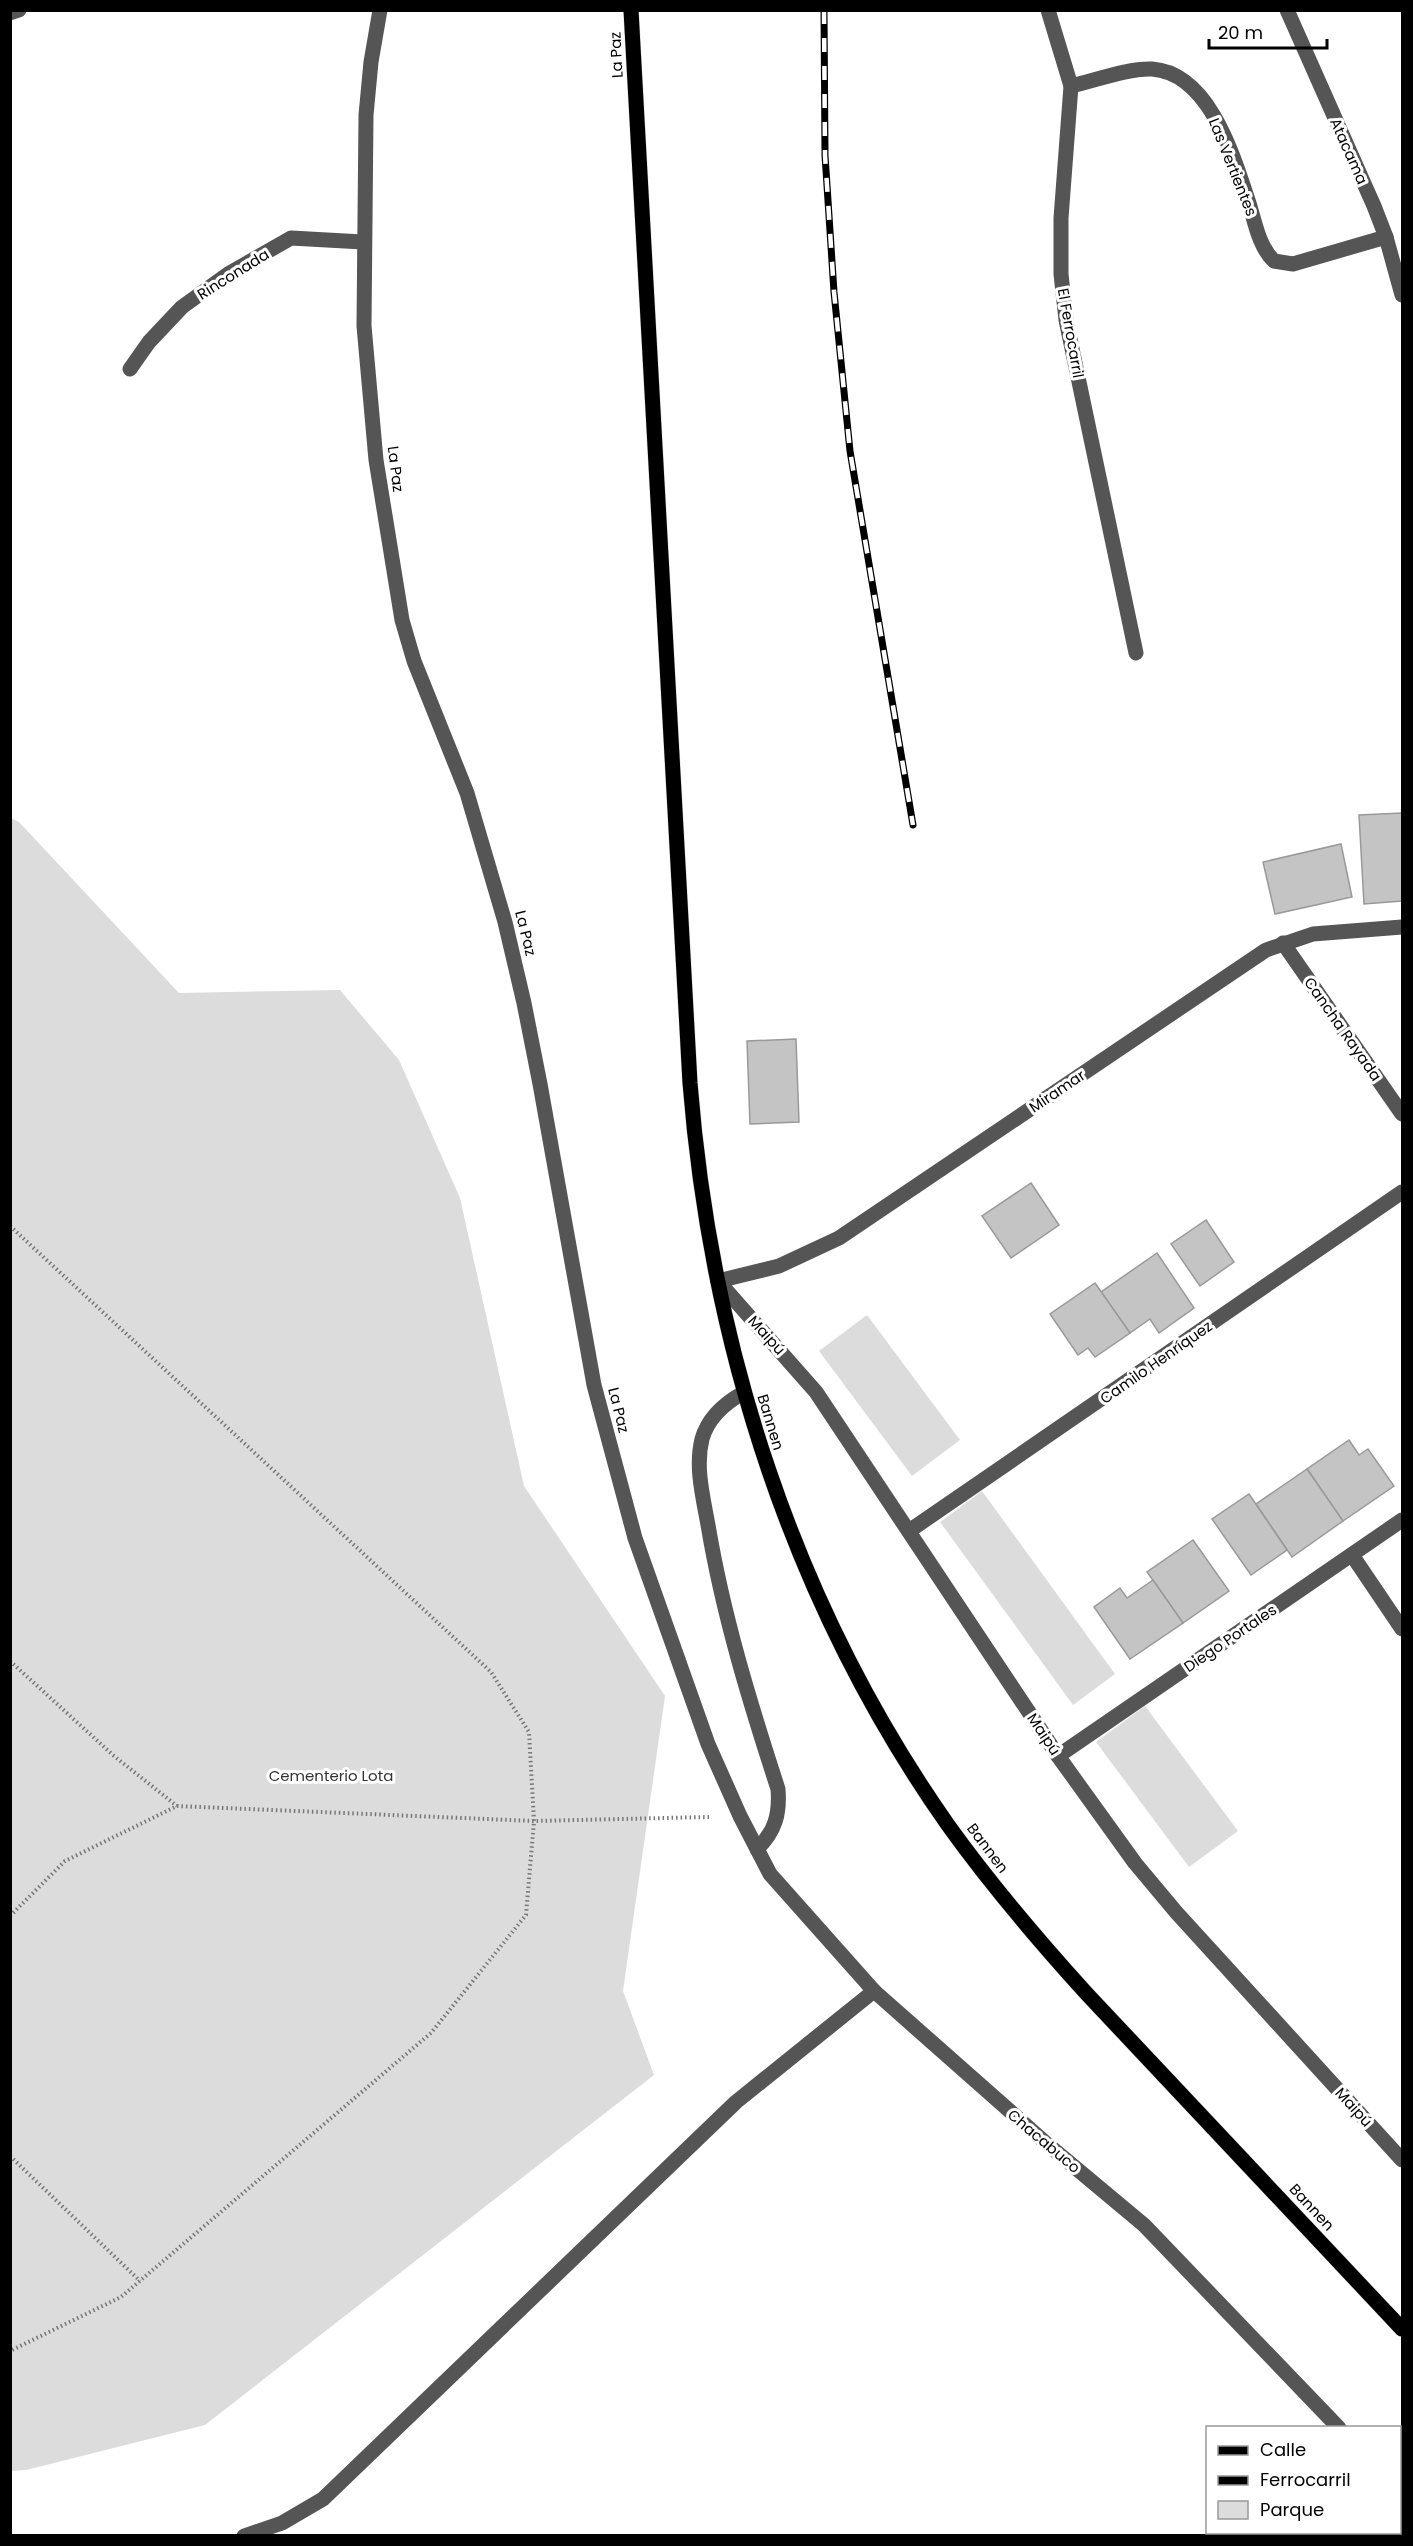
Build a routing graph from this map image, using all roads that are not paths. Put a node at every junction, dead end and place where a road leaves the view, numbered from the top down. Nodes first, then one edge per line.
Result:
1 (19, 10) edge
2 (381, 10) edge
3 (631, 10) edge
4 (1048, 10) edge
5 (1287, 10) edge
6 (10, 13) edge
7 (1071, 86) junction
8 (1386, 237) junction
9 (363, 242) junction
10 (1402, 294) edge
11 (130, 369) dead end
12 (1136, 653) dead end
13 (1402, 927) edge
14 (1283, 943) junction
15 (1402, 1114) edge
16 (1402, 1192) edge
17 (718, 1281) junction
18 (743, 1393) junction
19 (1402, 1520) edge
20 (909, 1532) junction
21 (1352, 1555) junction
22 (1402, 1629) edge
23 (1058, 1756) junction
24 (757, 1849) junction
25 (874, 1991) junction
26 (1402, 2160) edge
27 (1402, 2329) edge
28 (1338, 2426) edge
29 (244, 2535) edge

1 - 6 street
2 - 9 street, La Paz
3 - 17 main road, La Paz
4 - 7 street, El Ferrocarril
5 - 8 street, Atacama
7 - 8 street, Las Vertientes
7 - 12 street, El Ferrocarril
8 - 10 street, Atacama
9 - 11 street, Rinconada
9 - 24 street, La Paz
13 - 14 street, Miramar
14 - 15 street, Cancha Rayada
14 - 17 street, Miramar
16 - 20 street, Camilo Henríquez
17 - 18 main road, Bannen
17 - 20 street, Maipú
18 - 24 street
18 - 27 main road, Bannen
19 - 21 street, Diego Portales
20 - 23 street, Maipú
21 - 22 street
21 - 23 street, Diego Portales
23 - 26 street, Maipú
24 - 25 street, Chacabuco
25 - 28 street, Chacabuco
25 - 29 street

